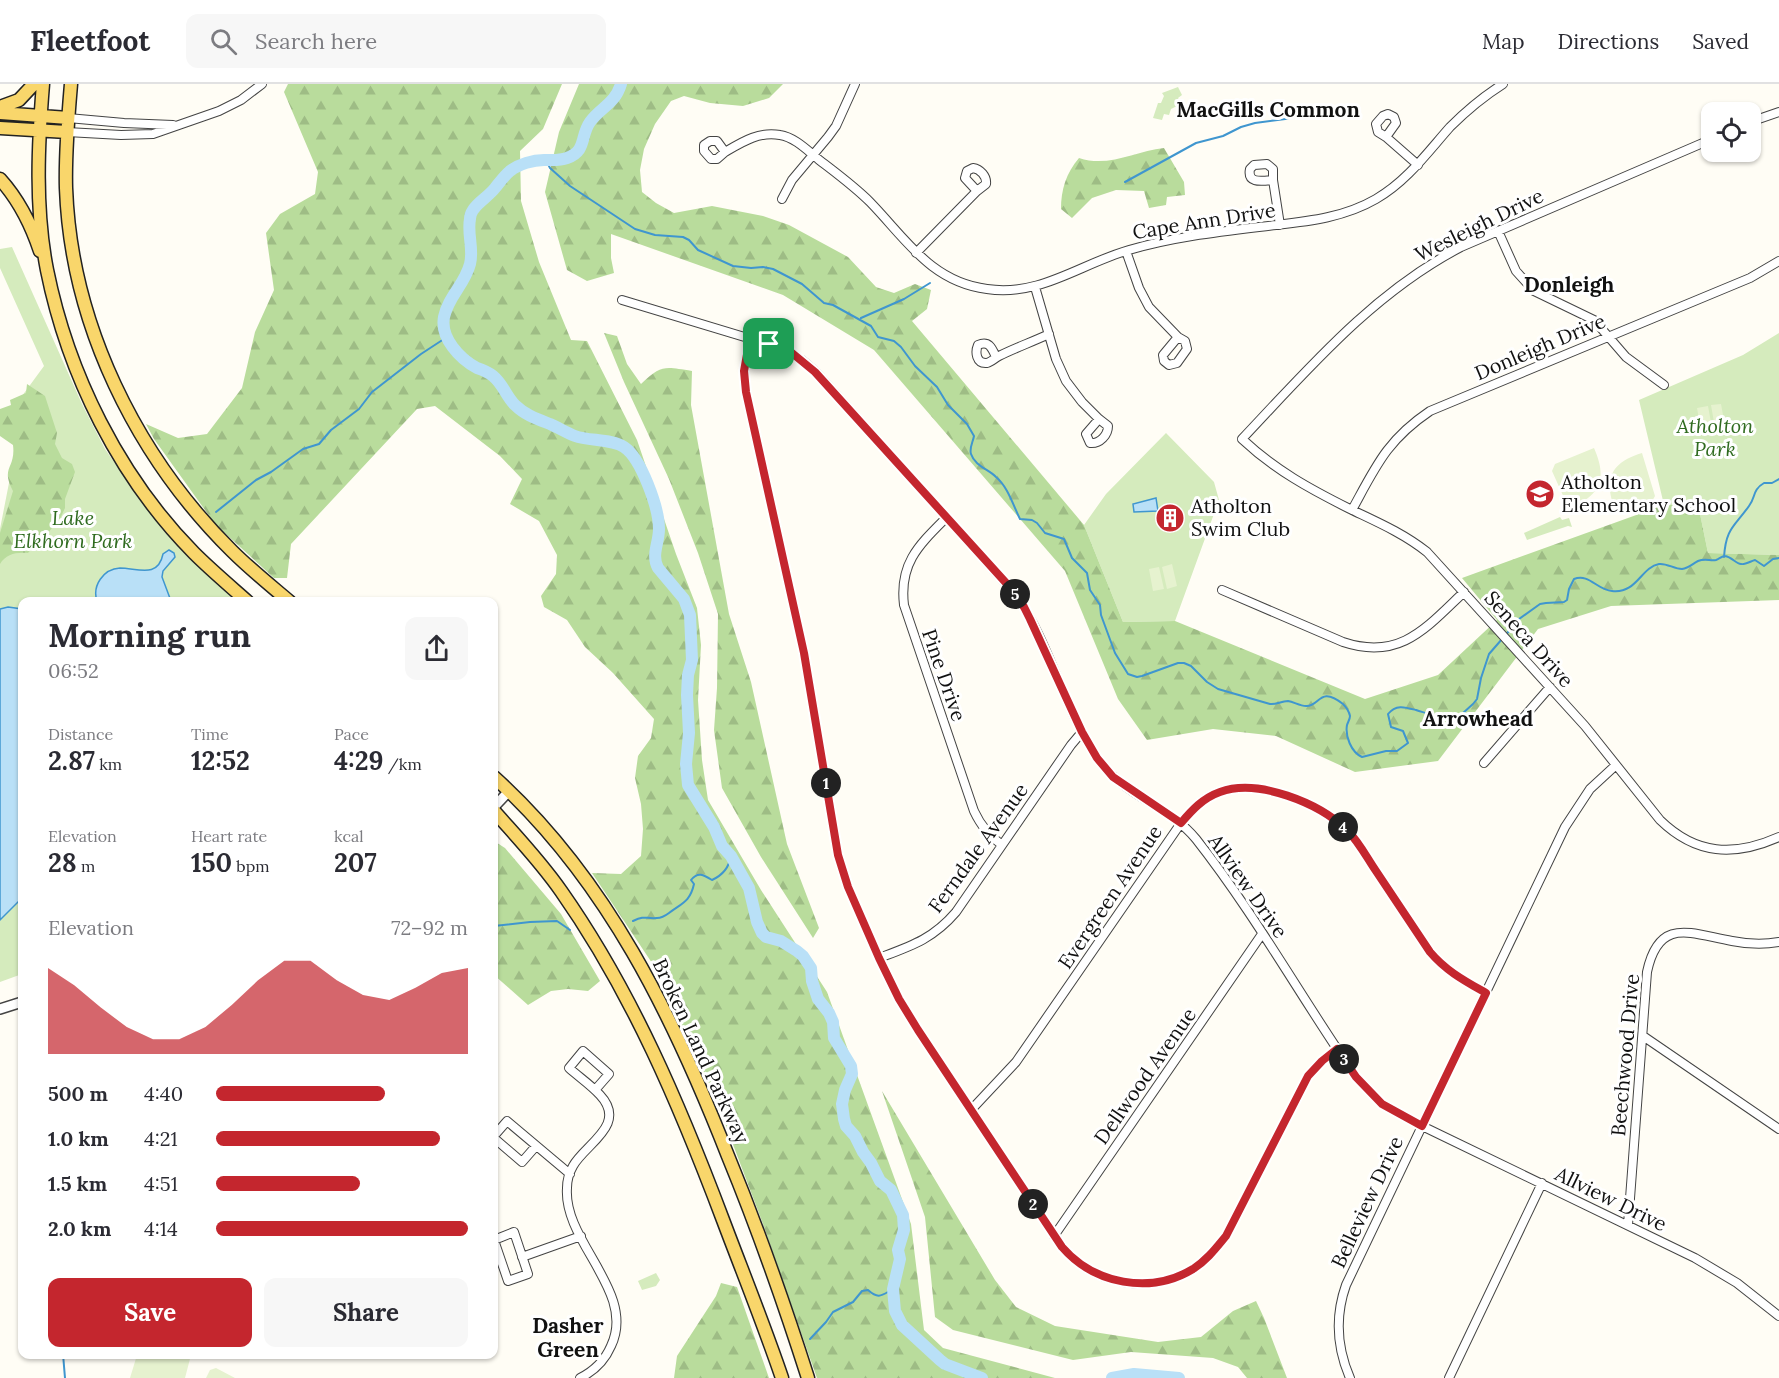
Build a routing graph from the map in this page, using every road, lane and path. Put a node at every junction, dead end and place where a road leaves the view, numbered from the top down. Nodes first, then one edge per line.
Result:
1 (34, 84) edge
2 (43, 84) edge
3 (71, 84) edge
4 (262, 84) edge
5 (855, 84) edge
6 (1503, 84) edge
7 (0, 107) edge
8 (1779, 112) edge
9 (0, 113) edge
10 (40, 115) junction
11 (68, 118) junction
12 (1761, 118) edge
13 (174, 126) junction
14 (0, 128) edge
15 (39, 131) junction
16 (67, 132) junction
17 (1386, 137) dead end
18 (1701, 144) edge
19 (725, 152) dead end
20 (812, 154) junction
21 (1418, 165) junction
22 (0, 179) edge
23 (1273, 180) dead end
24 (977, 191) dead end
25 (782, 199) dead end
26 (1280, 225) junction
27 (1498, 231) junction
28 (1126, 251) junction
29 (916, 253) junction
30 (1779, 261) edge
31 (47, 268) junction
32 (1035, 287) junction
33 (622, 300) dead end
34 (1049, 334) junction
35 (1608, 336) junction
36 (1178, 337) dead end
37 (750, 338) junction
38 (996, 357) dead end
39 (1664, 385) dead end
40 (1099, 419) dead end
41 (1242, 439) joint
42 (1352, 510) junction
43 (947, 517) junction
44 (1222, 590) dead end
45 (1464, 592) junction
46 (242, 597) edge
47 (284, 597) edge
48 (1551, 687) junction
49 (1082, 732) junction
50 (1484, 763) dead end
51 (1616, 765) junction
52 (499, 785) edge
53 (498, 814) edge
54 (1181, 823) junction
55 (1779, 837) edge
56 (1002, 845) junction
57 (1263, 934) junction
58 (1779, 942) edge
59 (879, 958) junction
60 (1486, 993) junction
61 (18, 1003) edge
62 (0, 1009) edge
63 (1643, 1036) junction
64 (1337, 1049) junction
65 (595, 1090) junction
66 (971, 1110) junction
67 (1422, 1126) junction
68 (1779, 1129) edge
69 (498, 1132) edge
70 (498, 1141) edge
71 (536, 1146) junction
72 (570, 1174) junction
73 (1542, 1183) junction
74 (1628, 1225) junction
75 (580, 1236) junction
76 (1054, 1236) junction
77 (498, 1239) edge
78 (498, 1252) edge
79 (522, 1257) junction
80 (1779, 1316) edge
81 (580, 1378) edge
82 (782, 1378) edge
83 (808, 1378) edge
84 (1350, 1378) edge
85 (1449, 1378) edge

1 - 7 main road
2 - 10 main road
3 - 11 main road
4 - 13 street
5 - 20 street
6 - 21 street, Cape Ann Drive
8 - 12 street
9 - 10 main road
10 - 11 main road
10 - 15 main road
11 - 13 street
11 - 16 main road
13 - 16 street
14 - 15 main road
15 - 16 main road
15 - 31 main road
16 - 47 main road
17 - 21 street
18 - 27 street, Wesleigh Drive
19 - 20 street, Cape Ann Drive
20 - 25 street
20 - 29 street, Cape Ann Drive
21 - 26 street, Cape Ann Drive
22 - 31 main road
23 - 26 street
24 - 29 street
26 - 28 street, Cape Ann Drive
27 - 35 street
27 - 41 street, Wesleigh Drive
28 - 32 street, Cape Ann Drive
28 - 36 street
29 - 32 street, Cape Ann Drive
30 - 35 street, Donleigh Drive
31 - 46 main road
32 - 34 street
33 - 37 street, Allview Drive
34 - 38 street
34 - 40 street
35 - 39 street
35 - 42 street, Donleigh Drive
37 - 43 street, Allview Drive
37 - 59 street
41 - 42 street, Seneca Drive
42 - 45 street, Seneca Drive
43 - 49 street, Allview Drive
43 - 56 street, Pine Drive
44 - 45 street
45 - 48 street, Seneca Drive
48 - 50 street
48 - 51 street, Seneca Drive
49 - 54 street, Allview Drive
49 - 56 street, Ferndale Avenue
51 - 55 street, Seneca Drive
51 - 60 street, Belleview Drive
52 - 83 main road, Broken Land Parkway
53 - 82 main road
54 - 57 street, Allview Drive
54 - 60 street, Evergreen Avenue
54 - 66 street, Evergreen Avenue
56 - 59 street, Ferndale Avenue
57 - 64 street, Allview Drive
57 - 76 street, Dellwood Avenue
58 - 63 street, Beechwood Drive
59 - 66 street
60 - 67 street, Belleview Drive
61 - 62 street
63 - 68 street
63 - 74 street, Beechwood Drive
64 - 67 street, Allview Drive
64 - 76 street
65 - 65 street
65 - 72 street
66 - 76 street
67 - 73 street, Allview Drive
67 - 84 street, Belleview Drive
69 - 71 street
70 - 71 street
71 - 72 street
72 - 75 street
73 - 74 street, Allview Drive
73 - 85 street
74 - 80 street, Allview Drive
75 - 79 street
75 - 81 street
77 - 79 street
78 - 79 street

